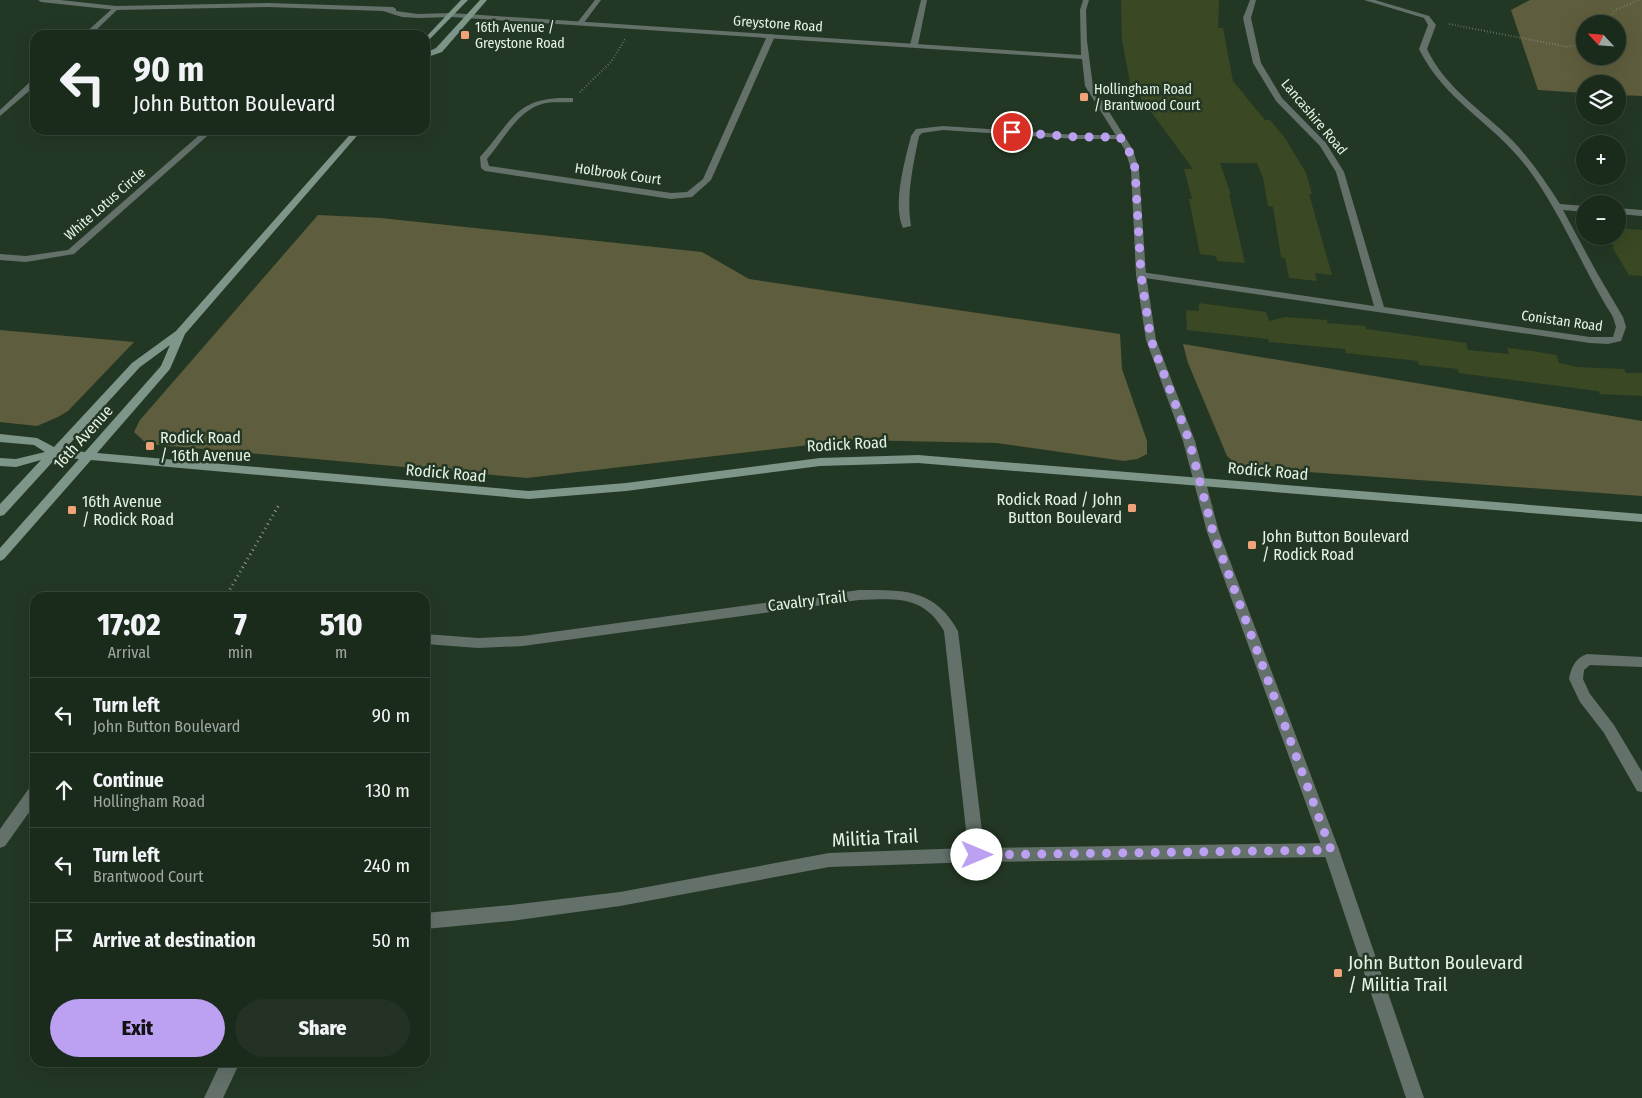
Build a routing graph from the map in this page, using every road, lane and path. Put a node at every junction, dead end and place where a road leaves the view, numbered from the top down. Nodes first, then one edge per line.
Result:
1 (41, 0) edge
2 (465, 0) edge
3 (484, 0) edge
4 (598, 0) edge
5 (924, 0) edge
6 (1086, 0) edge
7 (1253, 0) edge
8 (1367, 0) edge
9 (1639, 0) edge
10 (270, 3) edge
11 (116, 8) junction
12 (451, 14) junction
13 (1612, 15) edge
14 (470, 16) junction
15 (581, 23) junction
16 (1449, 24) dead end
17 (633, 27) junction
18 (92, 30) edge
19 (771, 36) junction
20 (430, 37) edge
21 (914, 45) junction
22 (1576, 45) edge
23 (430, 54) edge
24 (1085, 57) junction
25 (30, 87) edge
26 (570, 100) joint
27 (0, 114) edge
28 (204, 135) edge
29 (354, 135) edge
30 (1120, 137) junction
31 (1558, 206) junction
32 (1576, 208) edge
33 (1626, 212) edge
34 (1642, 213) edge
35 (906, 226) dead end
36 (0, 257) edge
37 (1141, 275) junction
38 (1380, 310) junction
39 (180, 333) junction
40 (0, 438) edge
41 (55, 453) junction
42 (87, 456) junction
43 (0, 462) edge
44 (1200, 481) junction
45 (280, 503) dead end
46 (0, 512) edge
47 (1642, 518) edge
48 (0, 556) edge
49 (228, 592) edge
50 (430, 638) edge
51 (1642, 662) edge
52 (1642, 786) edge
53 (30, 799) edge
54 (0, 841) edge
55 (1331, 850) junction
56 (977, 855) junction
57 (430, 921) edge
58 (228, 1067) edge
59 (213, 1098) edge
60 (1415, 1098) edge

1 - 11 street, Greystone Road
2 - 12 main road
3 - 14 main road
4 - 15 street
5 - 21 street
6 - 24 street
7 - 38 street, Lancashire Road
8 - 31 street, Conistan Road
9 - 13 path
10 - 11 street, Greystone Road
10 - 12 street, Greystone Road
11 - 18 street
12 - 14 street, Greystone Road
12 - 20 main road
14 - 15 street, Greystone Road
14 - 23 main road
15 - 17 street, Greystone Road
16 - 22 path
17 - 19 street, Greystone Road
17 - 26 path
19 - 21 street, Greystone Road
19 - 26 street, Holbrook Court
21 - 24 street, Greystone Road
24 - 30 street
25 - 27 street
28 - 36 street, White Lotus Circle
29 - 39 main road, 16th Avenue
30 - 35 street
30 - 37 street
31 - 32 street
31 - 38 street, Conistan Road
33 - 34 street
37 - 38 street, Conistan Road
37 - 44 street
39 - 41 main road, 16th Avenue
39 - 42 main road, 16th Avenue
40 - 41 main road, Rodick Road
41 - 42 main road, Rodick Road
41 - 43 main road, Rodick Road
41 - 46 main road, 16th Avenue
42 - 44 main road, Rodick Road
42 - 48 main road, 16th Avenue
44 - 47 main road, Rodick Road
44 - 55 street
45 - 49 path
50 - 56 street, Cavalry Trail
51 - 52 street
53 - 54 street
55 - 56 street, Militia Trail
55 - 60 street
56 - 57 street, Militia Trail
58 - 59 street

